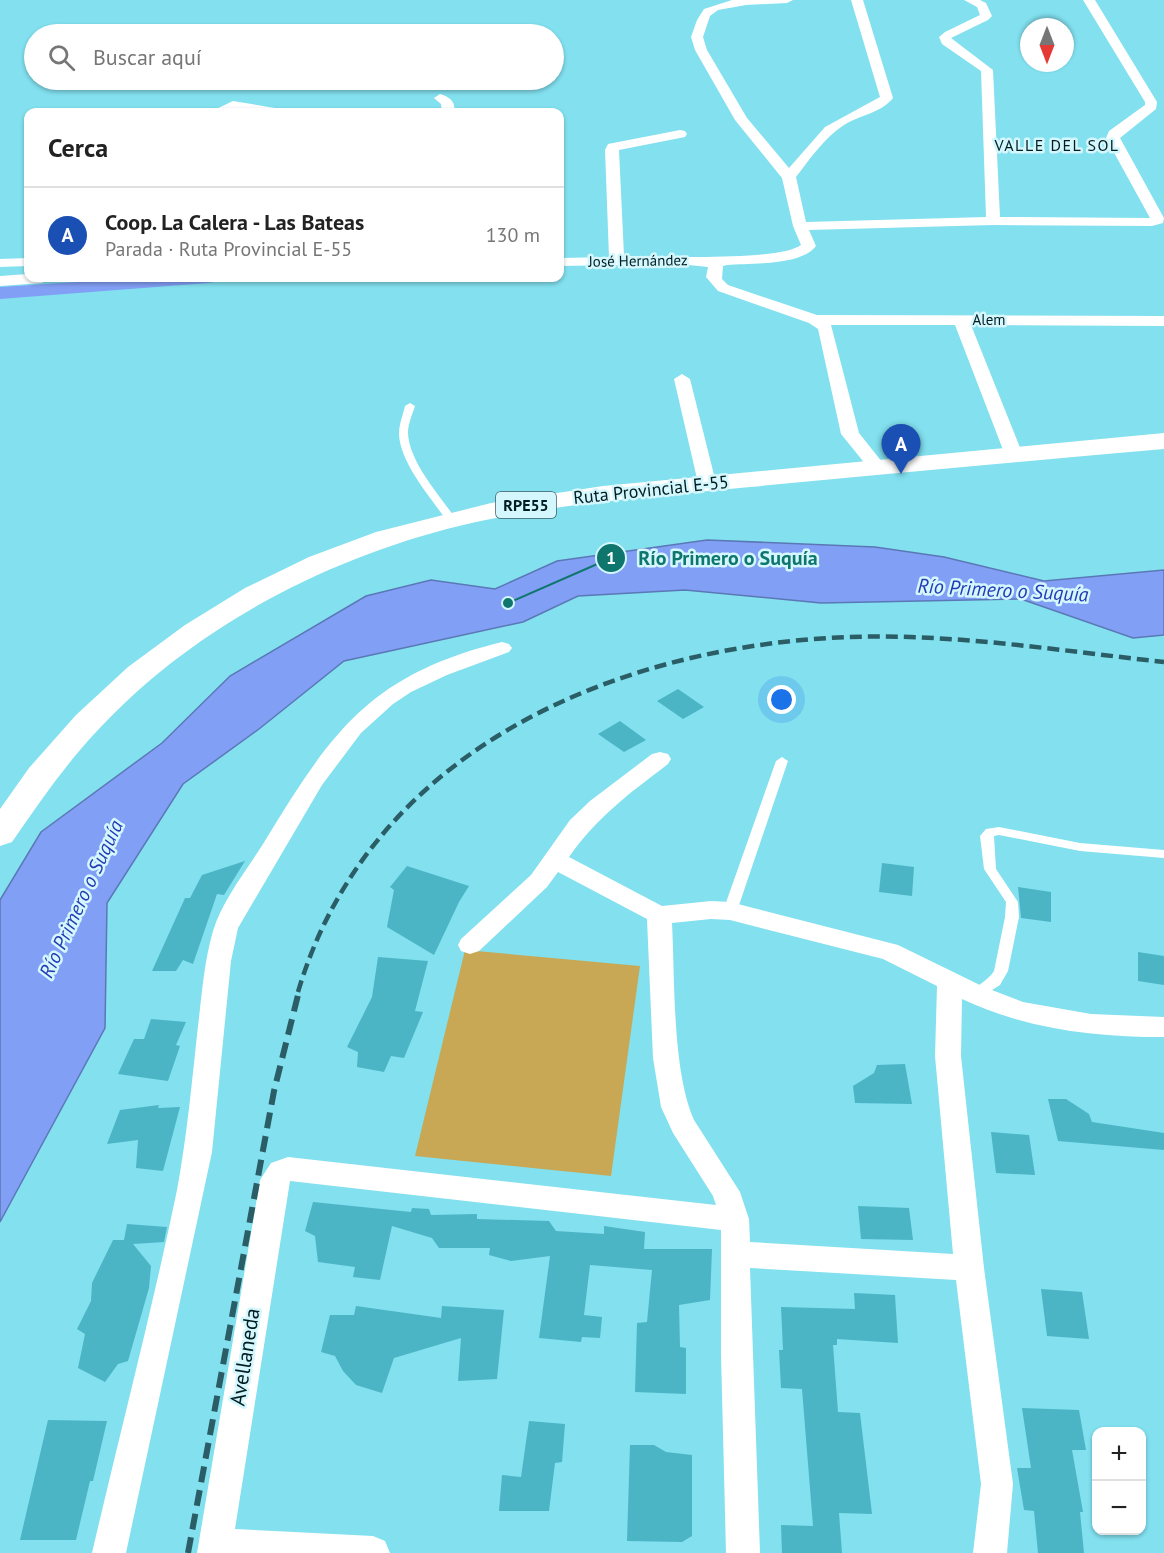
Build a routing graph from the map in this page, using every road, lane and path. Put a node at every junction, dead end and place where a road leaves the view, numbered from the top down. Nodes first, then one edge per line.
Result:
1 (787, 0) edge
2 (857, 0) edge
3 (970, 0) edge
4 (1089, 0) edge
5 (440, 98) dead end
6 (226, 108) edge
7 (251, 108) edge
8 (449, 108) edge
9 (680, 134) dead end
10 (789, 177) junction
11 (993, 221) junction
12 (800, 226) junction
13 (24, 262) edge
14 (564, 262) edge
15 (617, 262) junction
16 (0, 263) edge
17 (717, 263) junction
18 (24, 279) edge
19 (0, 281) edge
20 (815, 320) junction
21 (961, 320) junction
22 (1164, 321) edge
23 (682, 379) dead end
24 (410, 406) dead end
25 (1164, 441) edge
26 (1014, 455) junction
27 (877, 467) junction
28 (707, 483) junction
29 (452, 519) junction
30 (502, 648) dead end
31 (660, 759) dead end
32 (782, 761) dead end
33 (0, 834) edge
34 (1164, 854) edge
35 (554, 859) junction
36 (730, 911) junction
37 (659, 915) junction
38 (470, 945) dead end
39 (963, 988) junction
40 (1164, 1027) edge
41 (735, 1218) junction
42 (736, 1254) junction
43 (969, 1268) junction
44 (215, 1549) edge
45 (109, 1553) edge
46 (373, 1553) edge
47 (743, 1553) edge
48 (990, 1553) edge

1 - 10 street
2 - 10 street
3 - 11 street
4 - 11 street
5 - 8 street
6 - 7 street
9 - 15 street
10 - 12 street
11 - 12 street
12 - 17 street, José Hernández
13 - 16 street
14 - 15 street, José Hernández
15 - 17 street, José Hernández
17 - 20 street, Alem
18 - 19 street
20 - 21 street, Alem
20 - 27 street
21 - 22 street, Alem
21 - 26 street
23 - 28 street
24 - 29 lane
25 - 26 main road, Ruta Provincial E-55 / RPE55
26 - 27 main road, Ruta Provincial E-55 / RPE55
27 - 28 main road, Ruta Provincial E-55 / RPE55
28 - 29 main road, Ruta Provincial E-55 / RPE55
29 - 33 main road, Ruta Provincial E-55 / RPE55
30 - 45 street
31 - 35 street
32 - 36 lane
34 - 39 lane
35 - 37 street
35 - 38 street
36 - 37 street
36 - 39 street
37 - 41 street
39 - 40 street
39 - 43 street
41 - 42 street
41 - 44 street, Avellaneda
42 - 43 street
42 - 47 street
43 - 48 street
44 - 46 street

